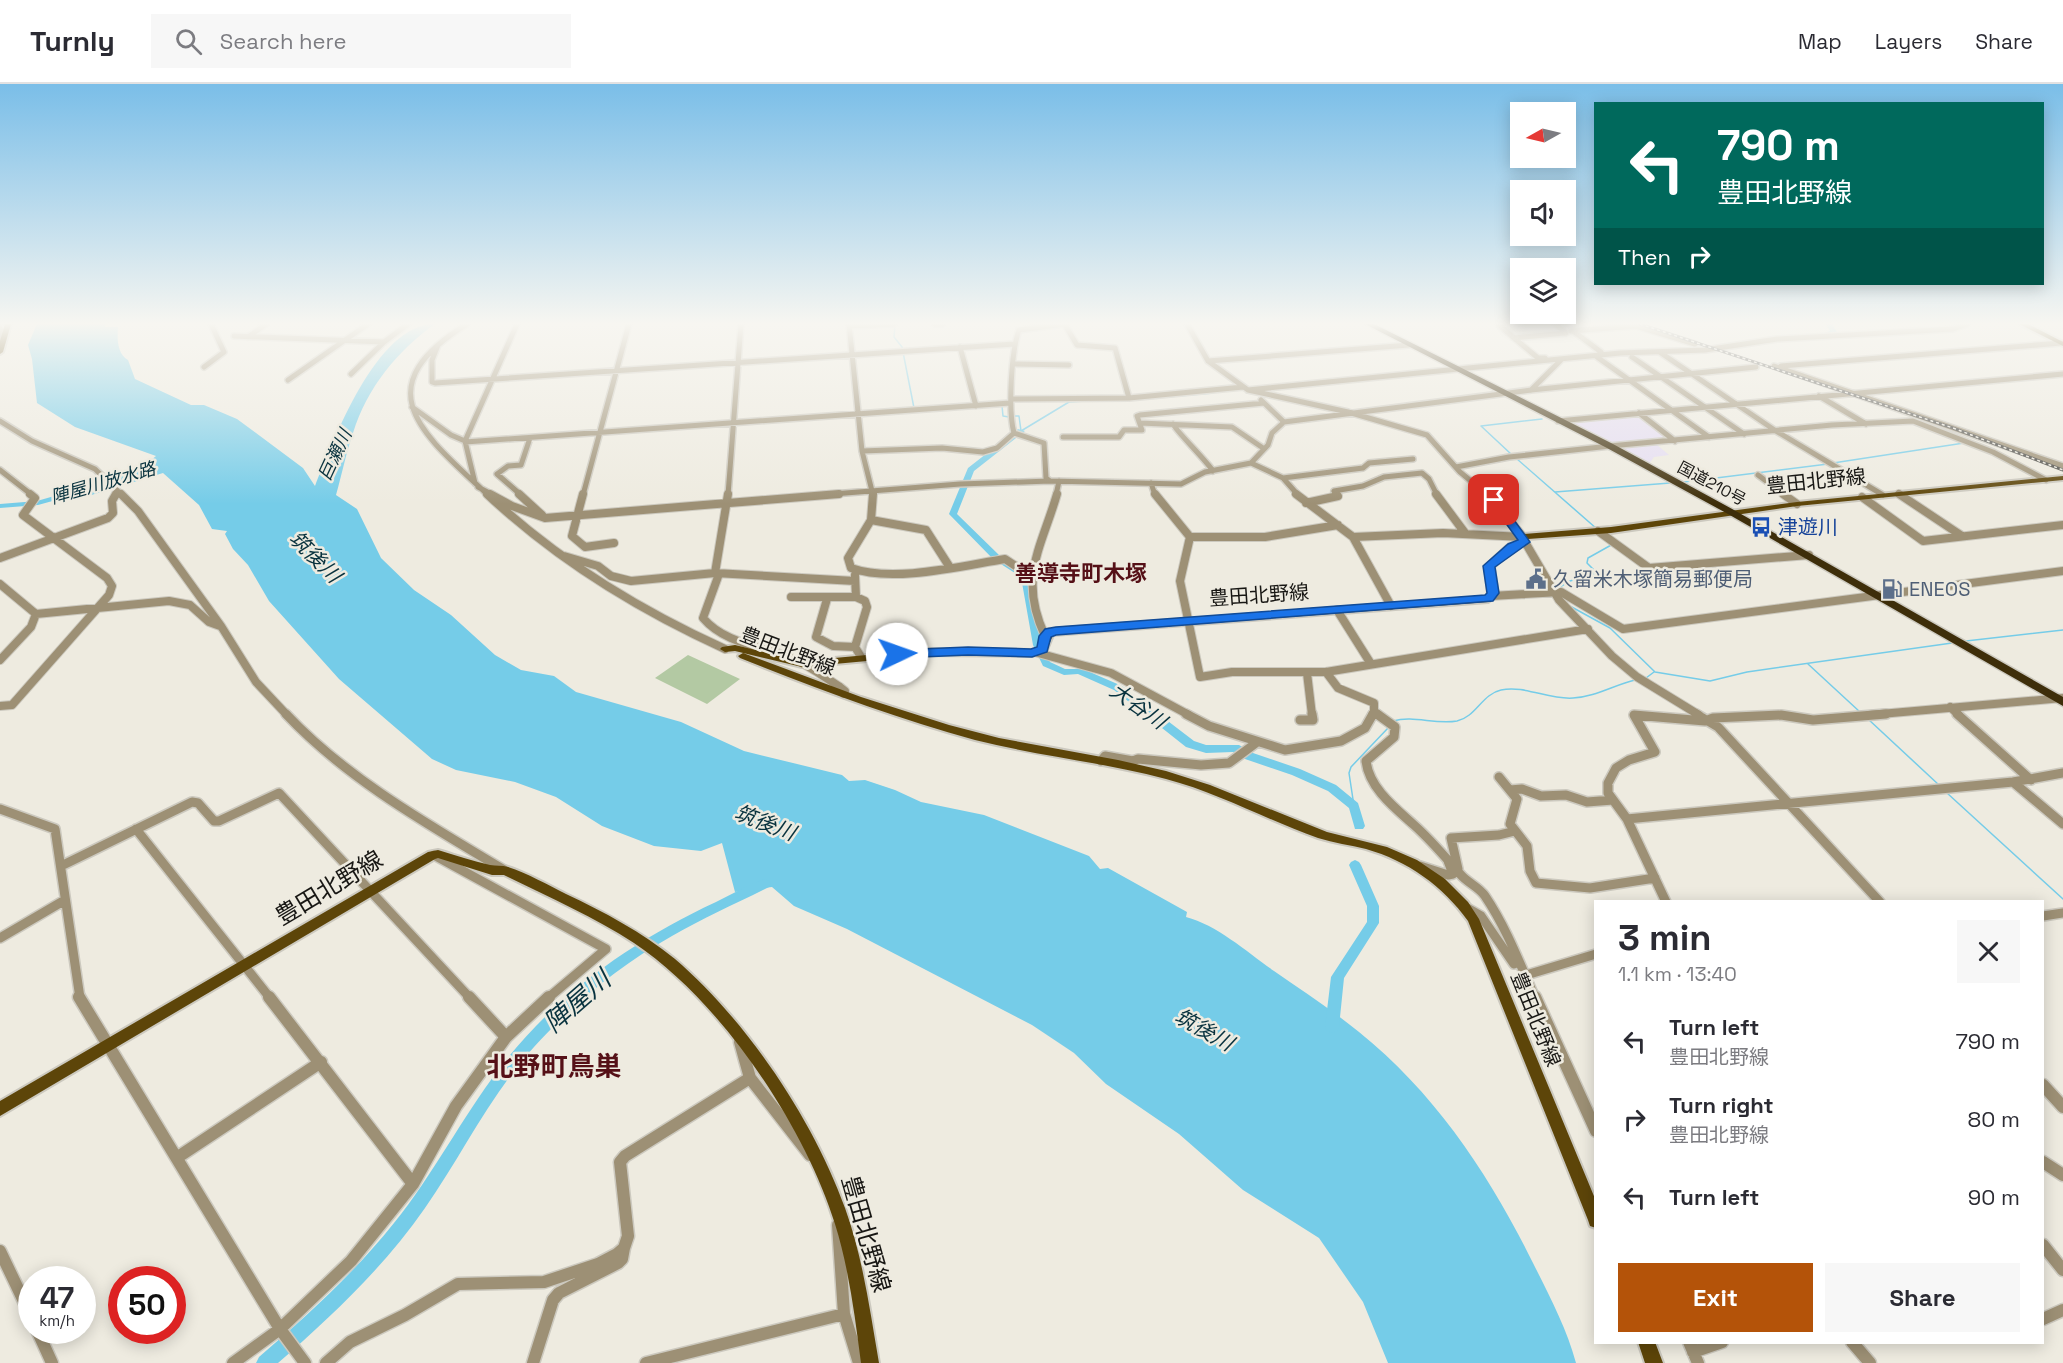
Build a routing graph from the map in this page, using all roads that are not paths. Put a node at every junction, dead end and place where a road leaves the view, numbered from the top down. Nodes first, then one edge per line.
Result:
1 (411, 384) edge
2 (490, 384) edge
3 (614, 384) edge
4 (737, 384) edge
5 (855, 384) edge
6 (970, 384) edge
7 (1012, 384) edge
8 (1125, 384) edge
9 (1239, 384) edge
10 (1311, 384) edge
11 (1486, 384) edge
12 (1537, 384) edge
13 (1587, 384) edge
14 (1635, 384) edge
15 (1670, 384) edge
16 (1707, 384) edge
17 (1828, 384) edge
18 (1947, 384) edge
19 (1248, 390) junction
20 (1531, 390) junction
21 (1853, 392) junction
22 (1506, 394) junction
23 (1819, 396) junction
24 (1129, 398) junction
25 (1012, 401) junction
26 (1264, 403) junction
27 (1736, 404) junction
28 (976, 406) junction
29 (412, 407) junction
30 (1705, 407) junction
31 (1671, 410) junction
32 (1348, 412) junction
33 (1639, 413) junction
34 (859, 415) junction
35 (0, 421) edge
36 (1558, 421) junction
37 (1284, 422) junction
38 (734, 423) junction
39 (1140, 423) junction
40 (1173, 424) junction
41 (1866, 424) junction
42 (1776, 430) junction
43 (600, 433) junction
44 (1014, 433) junction
45 (1744, 434) junction
46 (1063, 436) dead end
47 (1709, 437) junction
48 (530, 438) junction
49 (1675, 441) junction
50 (465, 442) junction
51 (1610, 446) junction
52 (1263, 448) junction
53 (862, 451) junction
54 (1413, 459) dead end
55 (1251, 463) junction
56 (2063, 466) edge
57 (1456, 467) junction
58 (0, 470) edge
59 (1213, 471) junction
60 (1758, 475) dead end
61 (1283, 478) junction
62 (2063, 478) edge
63 (2046, 480) junction
64 (1050, 481) junction
65 (1059, 481) junction
66 (1151, 483) junction
67 (477, 486) junction
68 (116, 491) junction
69 (873, 491) junction
70 (1899, 494) junction
71 (1883, 495) junction
72 (1862, 497) junction
73 (727, 503) junction
74 (1306, 503) junction
75 (1797, 504) junction
76 (1731, 512) junction
77 (578, 515) junction
78 (545, 518) junction
79 (871, 520) junction
80 (1338, 525) junction
81 (2063, 525) edge
82 (1598, 531) junction
83 (1465, 533) junction
84 (1962, 536) junction
85 (1190, 537) junction
86 (1353, 537) junction
87 (52, 539) junction
88 (1524, 539) junction
89 (614, 543) dead end
90 (552, 552) junction
91 (1810, 555) junction
92 (0, 558) edge
93 (949, 566) junction
94 (2063, 571) edge
95 (856, 572) junction
96 (717, 574) junction
97 (1032, 577) junction
98 (855, 581) junction
99 (0, 584) edge
100 (1552, 591) junction
101 (1879, 594) junction
102 (1491, 596) junction
103 (791, 597) dead end
104 (856, 597) junction
105 (827, 599) junction
106 (1391, 606) junction
107 (98, 608) junction
108 (1337, 610) junction
109 (36, 614) junction
110 (1188, 621) junction
111 (221, 626) junction
112 (1588, 629) junction
113 (1045, 636) junction
114 (855, 646) junction
115 (724, 649) junction
116 (1038, 653) junction
117 (861, 657) junction
118 (0, 660) edge
119 (802, 664) junction
120 (1371, 664) junction
121 (1326, 672) junction
122 (1307, 673) junction
123 (844, 694) junction
124 (2061, 699) edge
125 (0, 706) edge
126 (1950, 707) junction
127 (1374, 711) junction
128 (1300, 720) dead end
129 (1709, 721) junction
130 (1256, 742) junction
131 (1101, 761) junction
132 (2063, 773) edge
133 (1499, 777) dead end
134 (2031, 780) junction
135 (2013, 782) junction
136 (1510, 790) junction
137 (1612, 800) junction
138 (1790, 804) junction
139 (0, 809) edge
140 (1628, 819) junction
141 (2063, 824) edge
142 (136, 830) junction
143 (1515, 831) junction
144 (434, 855) junction
145 (1446, 855) junction
146 (61, 866) junction
147 (1420, 866) junction
148 (1458, 869) junction
149 (506, 871) junction
150 (1655, 878) junction
151 (371, 891) junction
152 (65, 900) junction
153 (1665, 900) edge
154 (1878, 900) edge
155 (1466, 908) junction
156 (2063, 914) edge
157 (2044, 916) edge
158 (0, 938) edge
159 (1594, 955) edge
160 (244, 966) junction
161 (1523, 976) junction
162 (738, 1035) junction
163 (506, 1036) junction
164 (108, 1045) junction
165 (321, 1062) junction
166 (750, 1078) junction
167 (2044, 1086) edge
168 (2063, 1107) edge
169 (0, 1109) edge
170 (1594, 1127) edge
171 (178, 1157) junction
172 (2044, 1163) edge
173 (821, 1167) junction
174 (2063, 1175) edge
175 (413, 1184) junction
176 (838, 1210) junction
177 (1594, 1215) edge
178 (2044, 1246) edge
179 (624, 1248) junction
180 (0, 1251) edge
181 (2063, 1270) edge
182 (18, 1289) edge
183 (2063, 1310) edge
184 (844, 1314) junction
185 (2044, 1318) edge
186 (280, 1329) junction
187 (43, 1344) edge
188 (1647, 1344) edge
189 (1716, 1344) edge
190 (1854, 1344) edge
191 (1693, 1352) edge
192 (52, 1363) edge
193 (233, 1363) edge
194 (305, 1363) edge
195 (326, 1363) edge
196 (533, 1363) edge
197 (646, 1363) edge
198 (859, 1363) edge
199 (870, 1363) edge
200 (1654, 1363) edge
201 (1870, 1363) edge

1 - 29 street
2 - 50 street
3 - 43 street
4 - 38 street
5 - 34 street
6 - 28 street
7 - 25 street
8 - 24 street
9 - 19 street
10 - 19 street
11 - 22 highway, 国道210号
12 - 20 street
13 - 20 street
14 - 31 street
15 - 30 street
16 - 27 street
17 - 21 street
18 - 21 street
19 - 24 street
19 - 26 street
19 - 32 street
20 - 22 street
21 - 23 street
21 - 56 street
22 - 32 street
22 - 36 highway, 国道210号
23 - 27 street
23 - 41 street
24 - 25 street
25 - 28 street
25 - 44 street
26 - 37 street
26 - 39 street
27 - 30 street
27 - 42 street
28 - 34 street
29 - 50 street
29 - 67 street
30 - 31 street
30 - 45 street
31 - 33 street
31 - 47 street
32 - 37 street
32 - 57 street
33 - 36 street
33 - 49 street
34 - 38 street
34 - 53 street
35 - 68 street
36 - 51 highway, 国道210号
37 - 52 street
38 - 43 street
38 - 73 street
39 - 40 street
39 - 46 street
40 - 52 street
40 - 59 street
41 - 42 street
41 - 63 street
42 - 45 street
42 - 71 street
43 - 48 street
43 - 77 street
44 - 53 street
44 - 64 street
45 - 47 street
47 - 49 street
48 - 50 street
48 - 78 street
49 - 51 street
50 - 67 street
51 - 57 street
51 - 76 highway, 国道210号
52 - 55 street
53 - 69 street
54 - 61 street
55 - 59 street
55 - 61 street
57 - 88 street
58 - 87 street
59 - 66 street
60 - 75 street
61 - 74 street
62 - 63 main road, 豊田北野線
63 - 70 main road, 豊田北野線
64 - 65 street
64 - 69 street
65 - 66 street
65 - 97 street
66 - 85 street
67 - 78 street
67 - 90 street
68 - 87 street
68 - 111 street
69 - 73 street
69 - 79 street
70 - 71 main road, 豊田北野線
70 - 84 street
71 - 72 main road, 豊田北野線
72 - 75 main road, 豊田北野線
72 - 84 street
73 - 77 street
73 - 96 street
74 - 80 street
74 - 83 street
75 - 76 main road, 豊田北野線
76 - 82 main road, 豊田北野線
76 - 91 highway, 国道210号
77 - 78 street
77 - 89 street
79 - 93 street
79 - 95 street
80 - 85 street
80 - 86 street
81 - 84 street
82 - 88 main road, 豊田北野線
82 - 91 street
83 - 86 street
83 - 88 street
85 - 110 street
86 - 106 street
87 - 92 street
87 - 107 street
88 - 100 street
88 - 102 main road, 豊田北野線
90 - 96 street
90 - 115 street
91 - 101 highway, 国道210号
93 - 95 street
93 - 97 street
94 - 101 street
95 - 98 street
96 - 98 street
96 - 119 street
97 - 113 street
98 - 104 street
99 - 109 street
100 - 101 street
100 - 102 street
100 - 112 street
101 - 124 highway, 国道210号
102 - 106 main road, 豊田北野線
103 - 105 street
104 - 105 street
104 - 114 street
105 - 114 street
106 - 108 main road, 豊田北野線
107 - 109 street
107 - 111 street
107 - 125 street
108 - 110 main road, 豊田北野線
108 - 120 street
109 - 118 street
110 - 113 main road, 豊田北野線
110 - 122 street
111 - 149 street
112 - 120 street
112 - 129 street
113 - 116 main road
114 - 117 street
115 - 119 main road, 豊田北野線
115 - 123 main road, 豊田北野線
116 - 117 main road, 豊田北野線
116 - 130 street
117 - 119 main road, 豊田北野線
119 - 123 street
120 - 121 street
121 - 122 street
121 - 127 street
122 - 128 street
123 - 131 main road, 豊田北野線
124 - 126 street
126 - 129 street
126 - 134 street
127 - 130 street
127 - 145 street
129 - 137 street
129 - 138 street
130 - 131 street
131 - 147 main road, 豊田北野線
132 - 134 street
133 - 136 street
134 - 135 street
135 - 138 street
135 - 141 street
136 - 137 street
136 - 143 street
137 - 140 street
138 - 140 street
138 - 154 street
139 - 146 street
140 - 150 street
142 - 146 street
142 - 151 street
142 - 160 street
143 - 148 street
143 - 150 street
144 - 149 main road, 豊田北野線
144 - 151 main road, 豊田北野線
144 - 163 street
145 - 147 street
145 - 148 street
146 - 152 street
147 - 155 main road, 豊田北野線
148 - 161 street
149 - 162 main road, 豊田北野線
150 - 153 street
151 - 160 main road, 豊田北野線
151 - 163 street
152 - 158 street
152 - 164 street
155 - 161 street
155 - 177 main road, 豊田北野線
156 - 157 street
159 - 161 street
160 - 164 main road, 豊田北野線
160 - 165 street
161 - 170 street
162 - 166 street
162 - 173 main road, 豊田北野線
163 - 175 street
164 - 169 main road, 豊田北野線
164 - 171 street
165 - 171 street
165 - 175 street
166 - 173 street
166 - 179 street
167 - 168 street
171 - 186 street
172 - 174 street
173 - 176 main road, 豊田北野線
175 - 186 street
176 - 184 street
176 - 199 main road, 豊田北野線
178 - 181 street
179 - 195 street
179 - 196 street
180 - 182 street
183 - 185 street
184 - 197 street
184 - 198 street
186 - 193 street
186 - 194 street
187 - 192 street
188 - 200 main road
189 - 191 street
190 - 201 street

